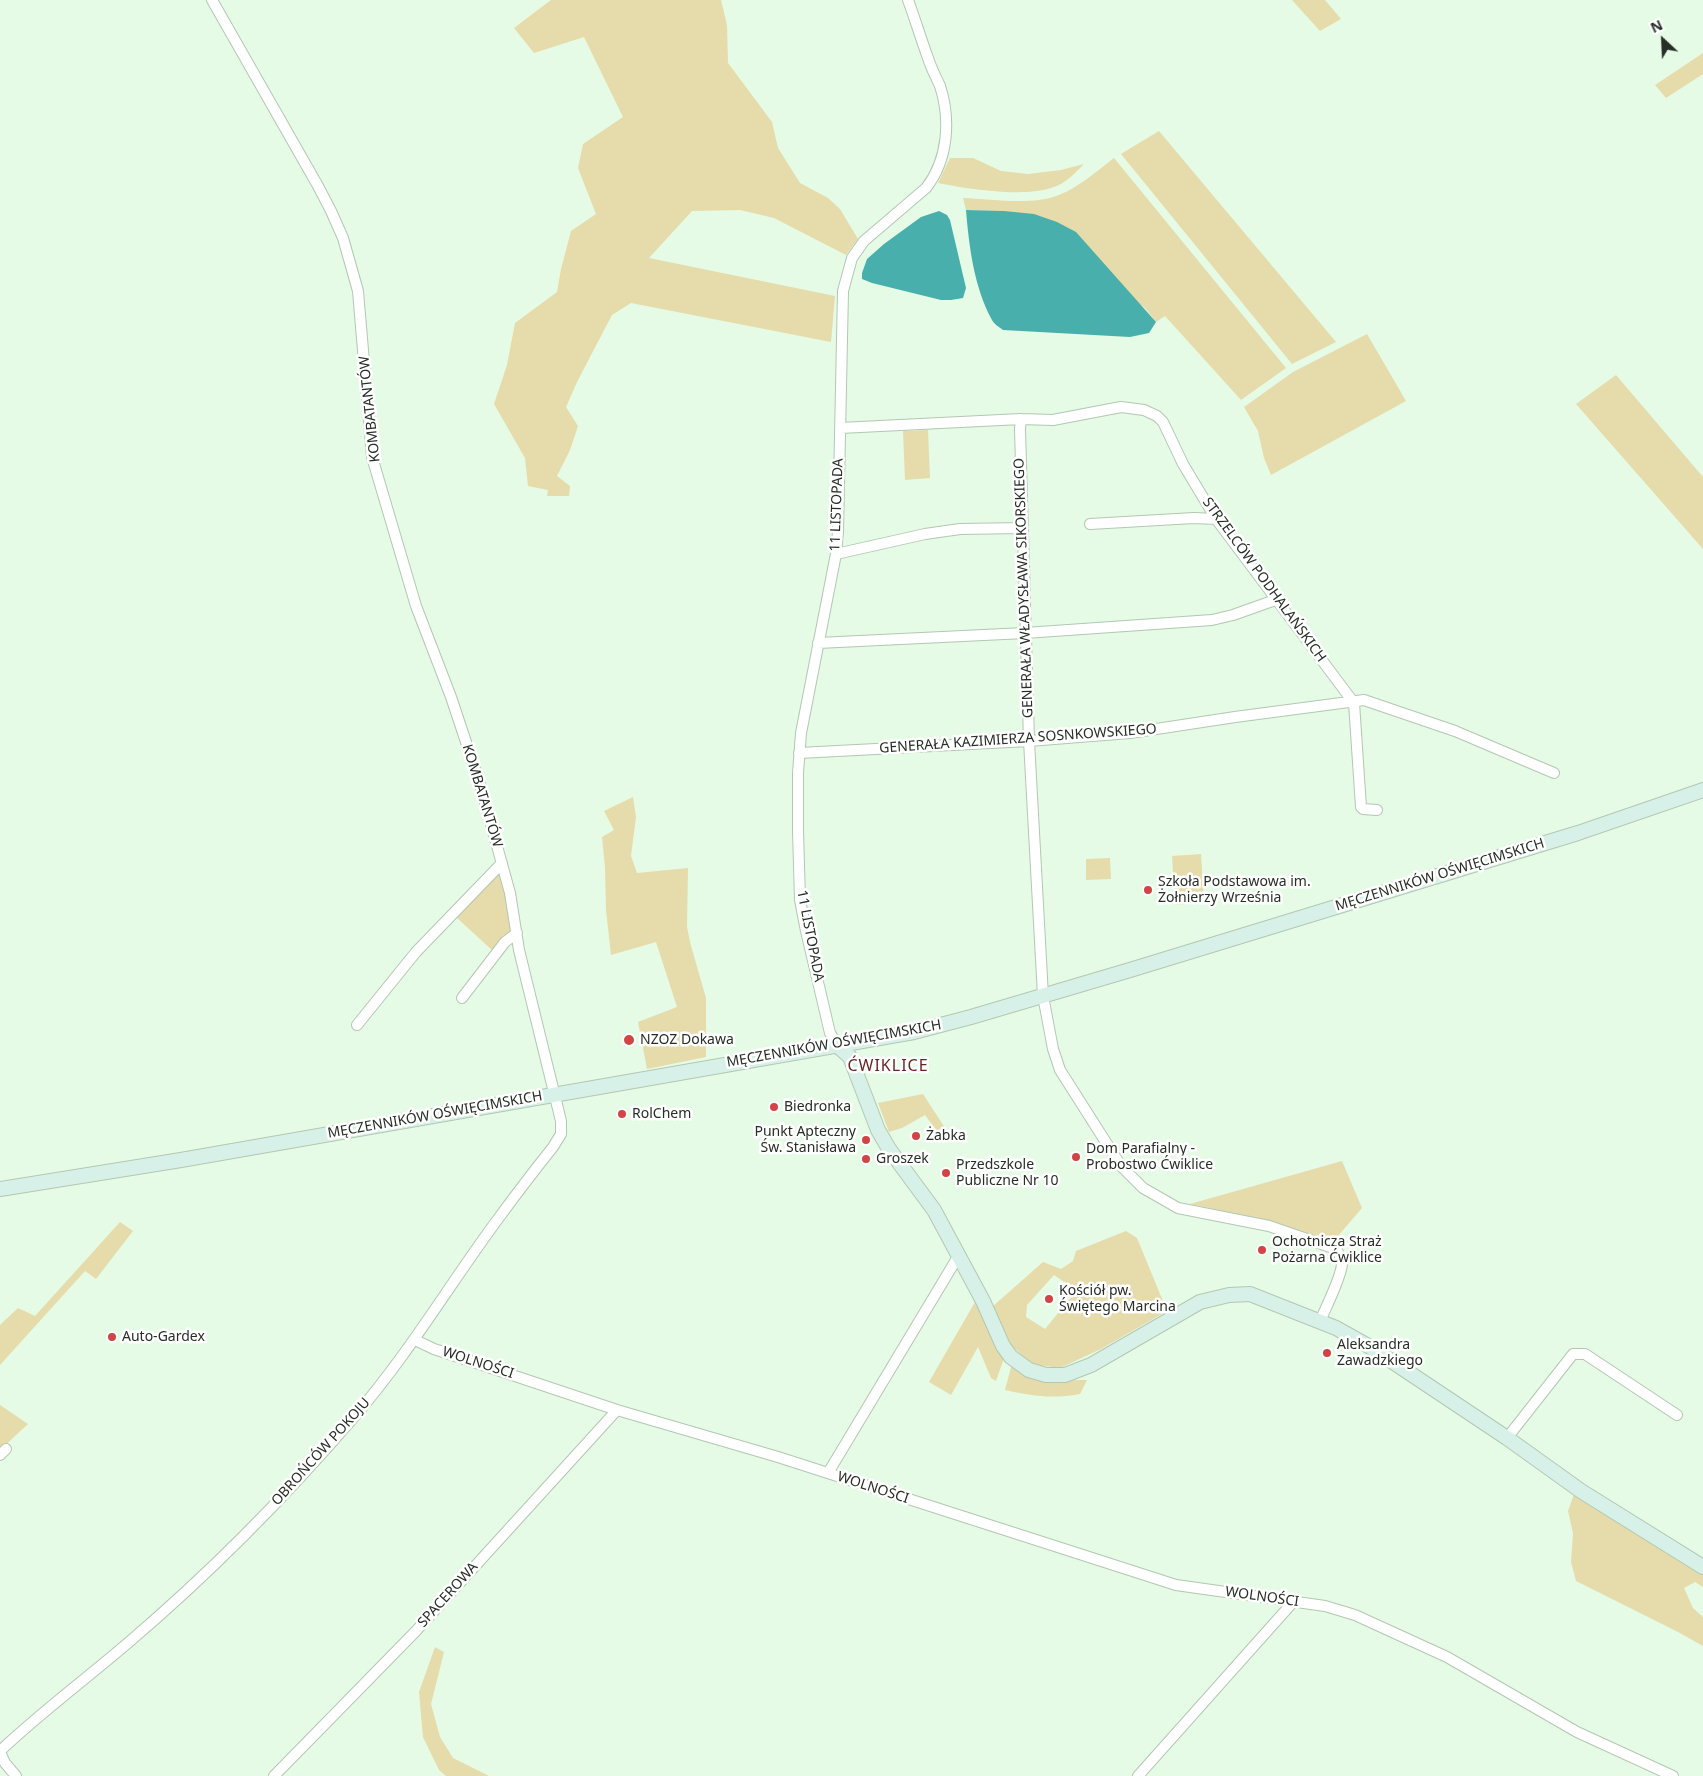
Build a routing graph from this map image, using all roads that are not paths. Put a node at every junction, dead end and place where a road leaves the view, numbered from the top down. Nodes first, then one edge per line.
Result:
1 (212, 0) edge
2 (909, 0) edge
3 (1021, 419) junction
4 (840, 428) junction
5 (1216, 519) junction
6 (1090, 524) dead end
7 (1022, 528) junction
8 (836, 554) junction
9 (1278, 600) junction
10 (1025, 633) junction
11 (818, 642) junction
12 (1354, 703) junction
13 (1029, 741) junction
14 (799, 753) junction
15 (1554, 773) dead end
16 (1703, 790) edge
17 (1377, 810) dead end
18 (502, 863) junction
19 (516, 933) junction
20 (1043, 996) junction
21 (462, 998) dead end
22 (357, 1025) dead end
23 (838, 1046) junction
24 (556, 1094) junction
25 (0, 1189) edge
26 (959, 1255) junction
27 (1320, 1321) junction
28 (415, 1340) junction
29 (617, 1410) junction
30 (1677, 1415) dead end
31 (1507, 1438) junction
32 (828, 1473) junction
33 (1703, 1567) edge
34 (1294, 1601) junction
35 (0, 1752) edge
36 (16, 1776) edge
37 (274, 1776) edge
38 (1138, 1776) edge
39 (1673, 1776) edge

1 - 18 street, KOMBATANTÓW
2 - 4 street, 11 LISTOPADA
3 - 4 street, STRZELCÓW PODHALAŃSKICH
3 - 5 street, STRZELCÓW PODHALAŃSKICH
3 - 7 street, GENERAŁA WŁADYSŁAWA SIKORSKIEGO
4 - 8 street, 11 LISTOPADA
5 - 6 street
5 - 9 street, STRZELCÓW PODHALAŃSKICH
7 - 8 street
7 - 10 street, GENERAŁA WŁADYSŁAWA SIKORSKIEGO
8 - 11 street, 11 LISTOPADA
9 - 10 street
9 - 12 street, STRZELCÓW PODHALAŃSKICH
10 - 11 street
10 - 13 street, GENERAŁA WŁADYSŁAWA SIKORSKIEGO
11 - 14 street, 11 LISTOPADA
12 - 13 street, GENERAŁA KAZIMIERZA SOSNKOWSKIEGO
12 - 15 street
12 - 17 street
13 - 14 street, GENERAŁA KAZIMIERZA SOSNKOWSKIEGO
13 - 20 street, GENERAŁA WŁADYSŁAWA SIKORSKIEGO
14 - 23 street, 11 LISTOPADA
16 - 20 main road, MĘCZENNIKÓW OŚWIĘCIMSKICH
18 - 19 street, KOMBATANTÓW
18 - 22 street, KOMBATANTÓW
19 - 21 street
19 - 24 street, KOMBATANTÓW
20 - 23 main road, MĘCZENNIKÓW OŚWIĘCIMSKICH
20 - 27 street, GENERAŁA WŁADYSŁAWA SIKORSKIEGO
23 - 24 main road, MĘCZENNIKÓW OŚWIĘCIMSKICH
23 - 26 main road
24 - 25 main road, MĘCZENNIKÓW OŚWIĘCIMSKICH
24 - 28 street, OBROŃCÓW POKOJU
26 - 27 main road
26 - 32 street, WOLNOŚCI
27 - 31 main road
28 - 29 street, WOLNOŚCI
28 - 35 street, OBROŃCÓW POKOJU
29 - 32 street, WOLNOŚCI
29 - 37 street, SPACEROWA
30 - 31 street
31 - 33 main road
32 - 34 street, WOLNOŚCI
34 - 38 street
34 - 39 street, WOLNOŚCI
35 - 36 street

